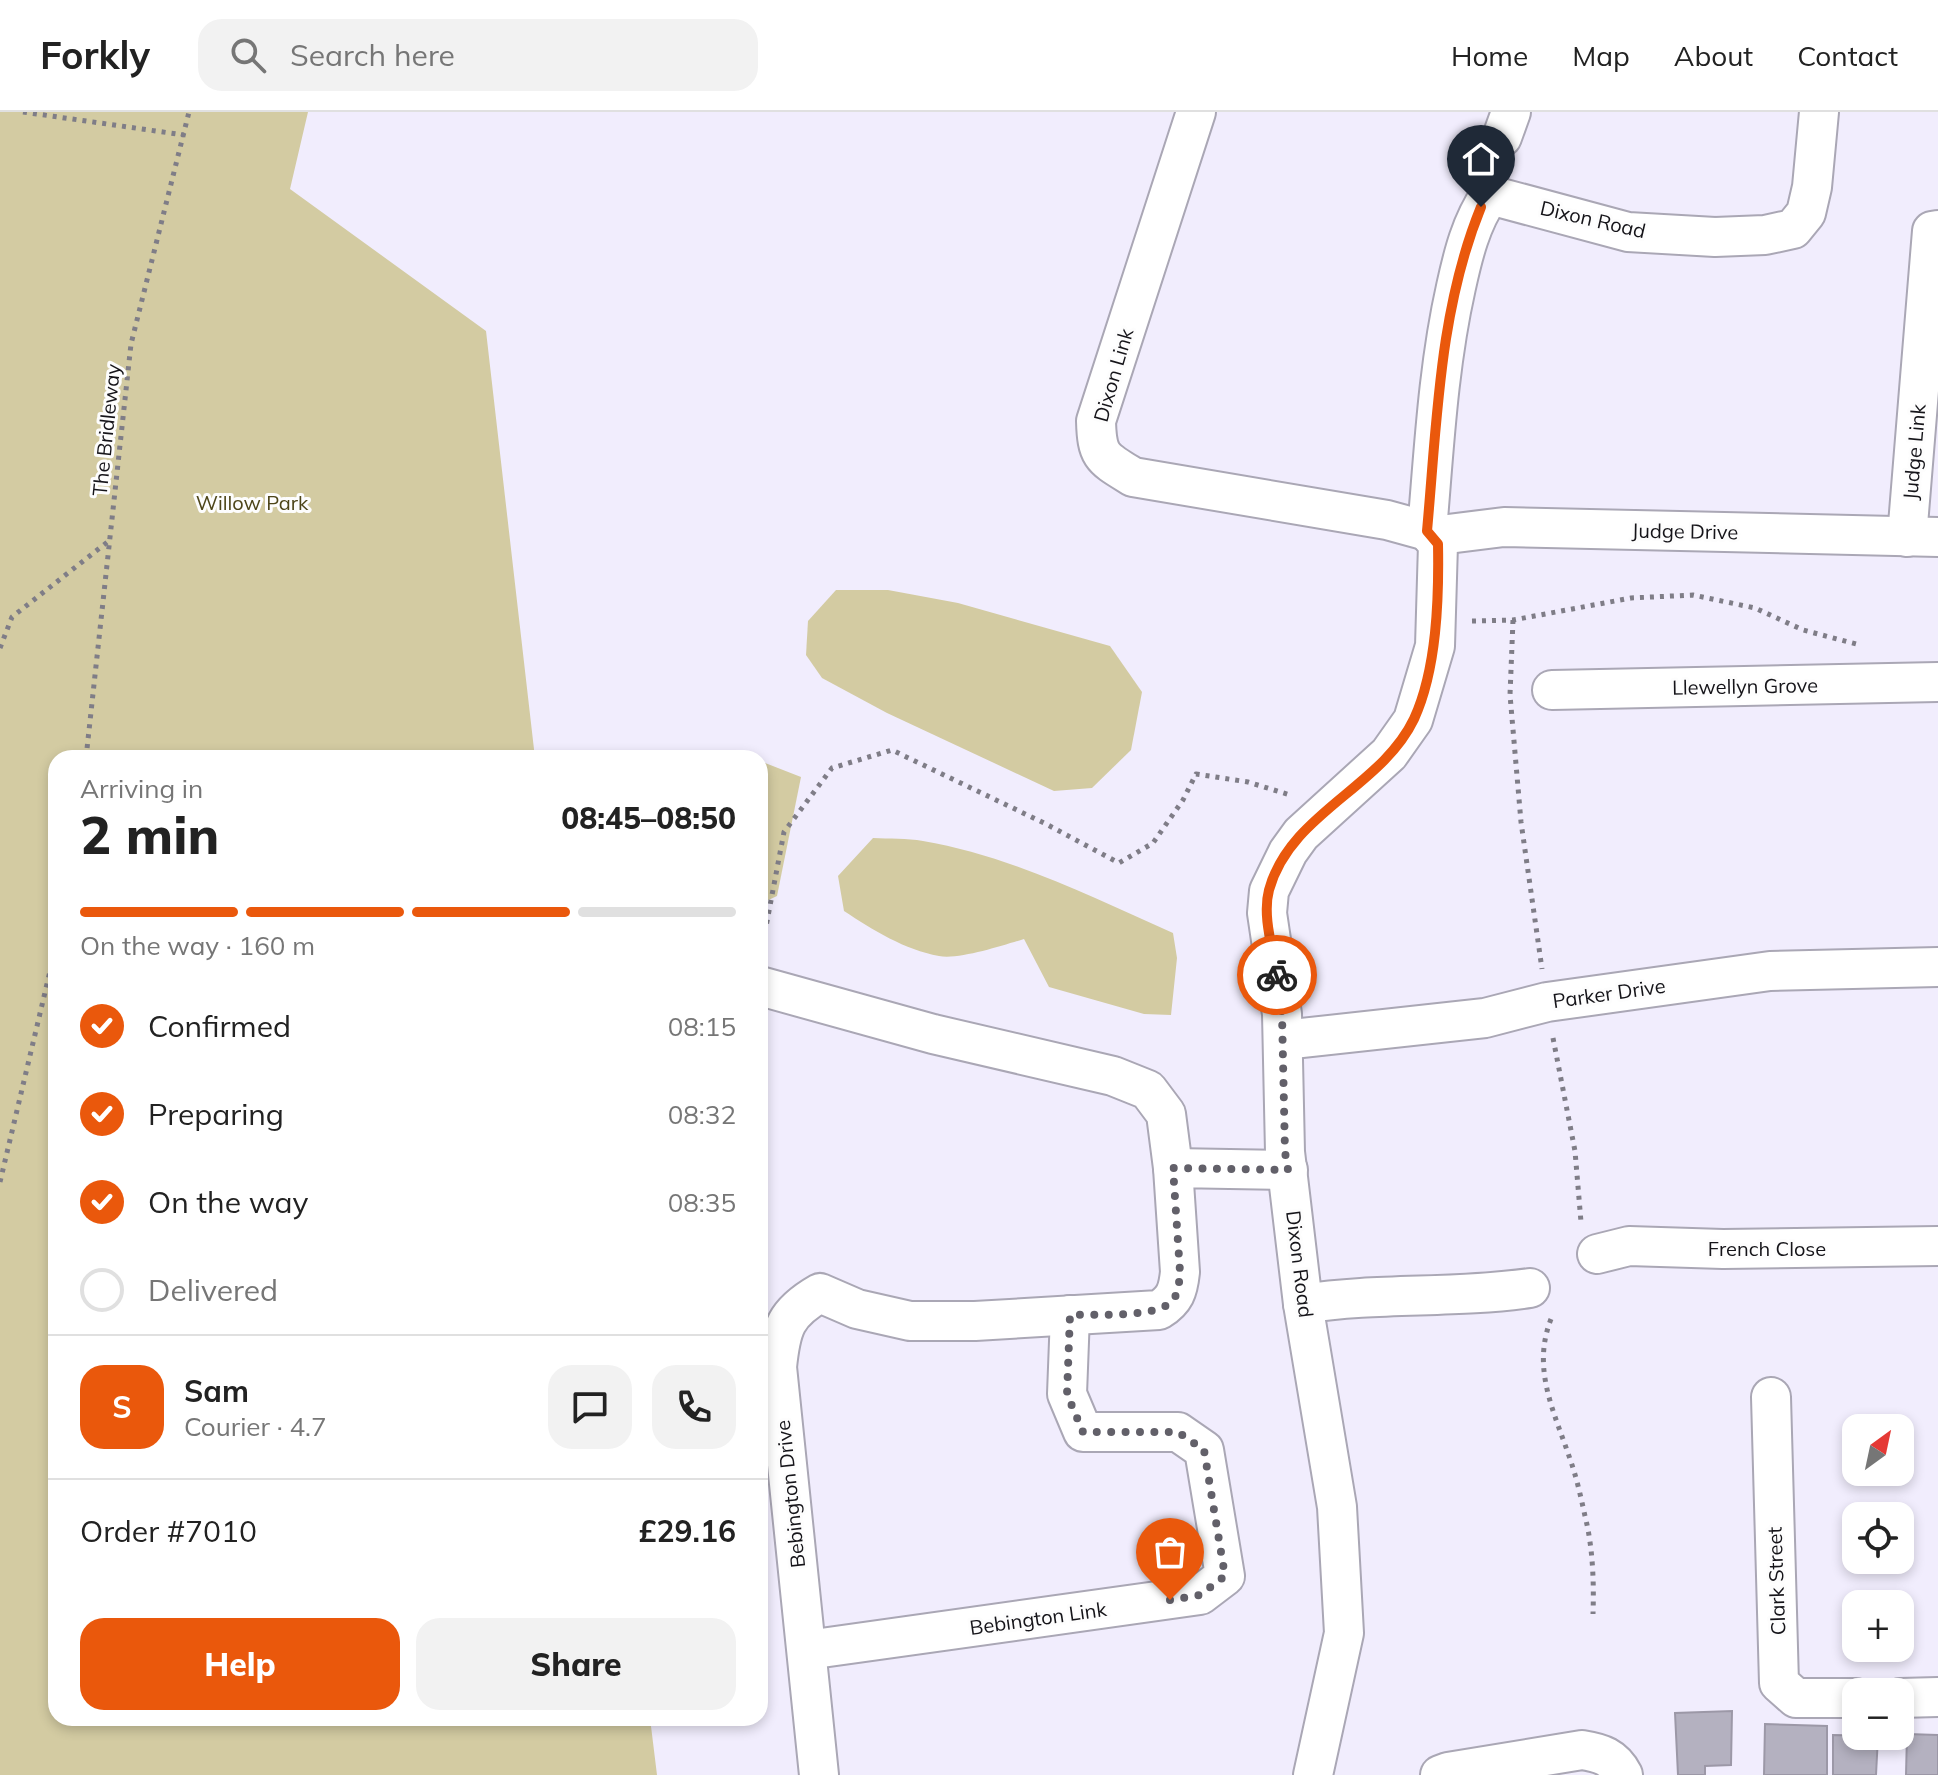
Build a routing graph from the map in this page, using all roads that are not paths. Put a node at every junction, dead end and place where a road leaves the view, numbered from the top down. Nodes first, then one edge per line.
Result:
1 (1196, 112) edge
2 (1819, 112) edge
3 (1938, 230) edge
4 (1430, 534) junction
5 (1923, 537) edge
6 (1938, 682) edge
7 (1552, 690) dead end
8 (1938, 967) edge
9 (768, 988) edge
10 (1283, 1040) junction
11 (1173, 1168) junction
12 (1288, 1170) junction
13 (1589, 1241) road end
14 (1938, 1246) edge
15 (1542, 1300) road end
16 (1303, 1304) junction
17 (1070, 1315) junction
18 (1771, 1397) dead end
19 (807, 1650) junction
20 (1938, 1697) edge
21 (1842, 1698) edge
22 (1914, 1698) edge
23 (819, 1775) edge
24 (1313, 1775) edge
25 (1440, 1775) edge
26 (1623, 1775) edge

1 - 4 street, Dixon Link
2 - 4 street, Dixon Road
3 - 5 street, Judge Link
4 - 5 street, Judge Drive
4 - 10 street, Dixon Road
6 - 7 street, Llewellyn Grove
8 - 10 street, Parker Drive
9 - 11 street, Bebington Drive
10 - 12 street, Dixon Road
11 - 12 street
11 - 17 street, Bebington Drive
12 - 16 street, Dixon Road
13 - 14 street, French Close
15 - 16 street
16 - 24 street, Dixon Road
17 - 19 street, Bebington Drive
17 - 19 street, Bebington Link
18 - 21 street, Clark Street
19 - 23 street, Bebington Drive
20 - 22 street
25 - 26 street

